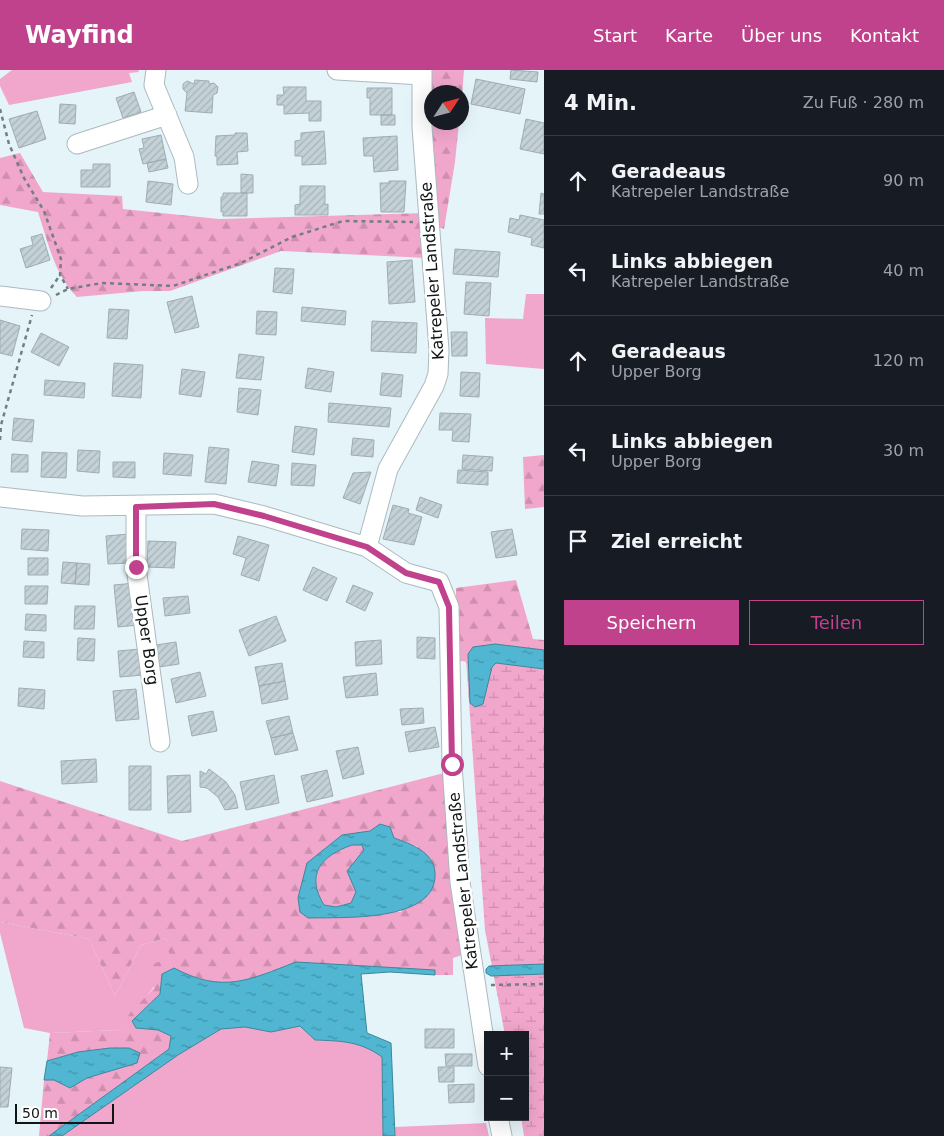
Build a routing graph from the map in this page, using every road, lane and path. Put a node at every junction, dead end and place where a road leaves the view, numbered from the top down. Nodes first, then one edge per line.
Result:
1 (156, 70) edge
2 (337, 70) edge
3 (422, 72) edge
4 (0, 109) edge
5 (167, 115) junction
6 (77, 144) dead end
7 (188, 184) dead end
8 (430, 222) junction
9 (68, 289) junction
10 (0, 296) edge
11 (41, 301) junction
12 (1, 425) edge
13 (0, 440) edge
14 (0, 497) edge
15 (136, 507) junction
16 (367, 547) junction
17 (160, 742) dead end
18 (544, 984) edge
19 (474, 986) junction
20 (484, 1043) edge
21 (499, 1121) edge
22 (502, 1136) edge

1 - 5 street
2 - 3 street
3 - 8 street, Katrepeler Landstraße
4 - 9 path
5 - 6 street
5 - 7 street
8 - 9 path
8 - 16 street, Katrepeler Landstraße
9 - 11 path
10 - 11 street
11 - 12 path
12 - 13 path
14 - 15 street
15 - 16 street
15 - 17 street, Upper Borg
16 - 19 street, Katrepeler Landstraße
18 - 19 path
19 - 20 street, Katrepeler Landstraße
21 - 22 street

